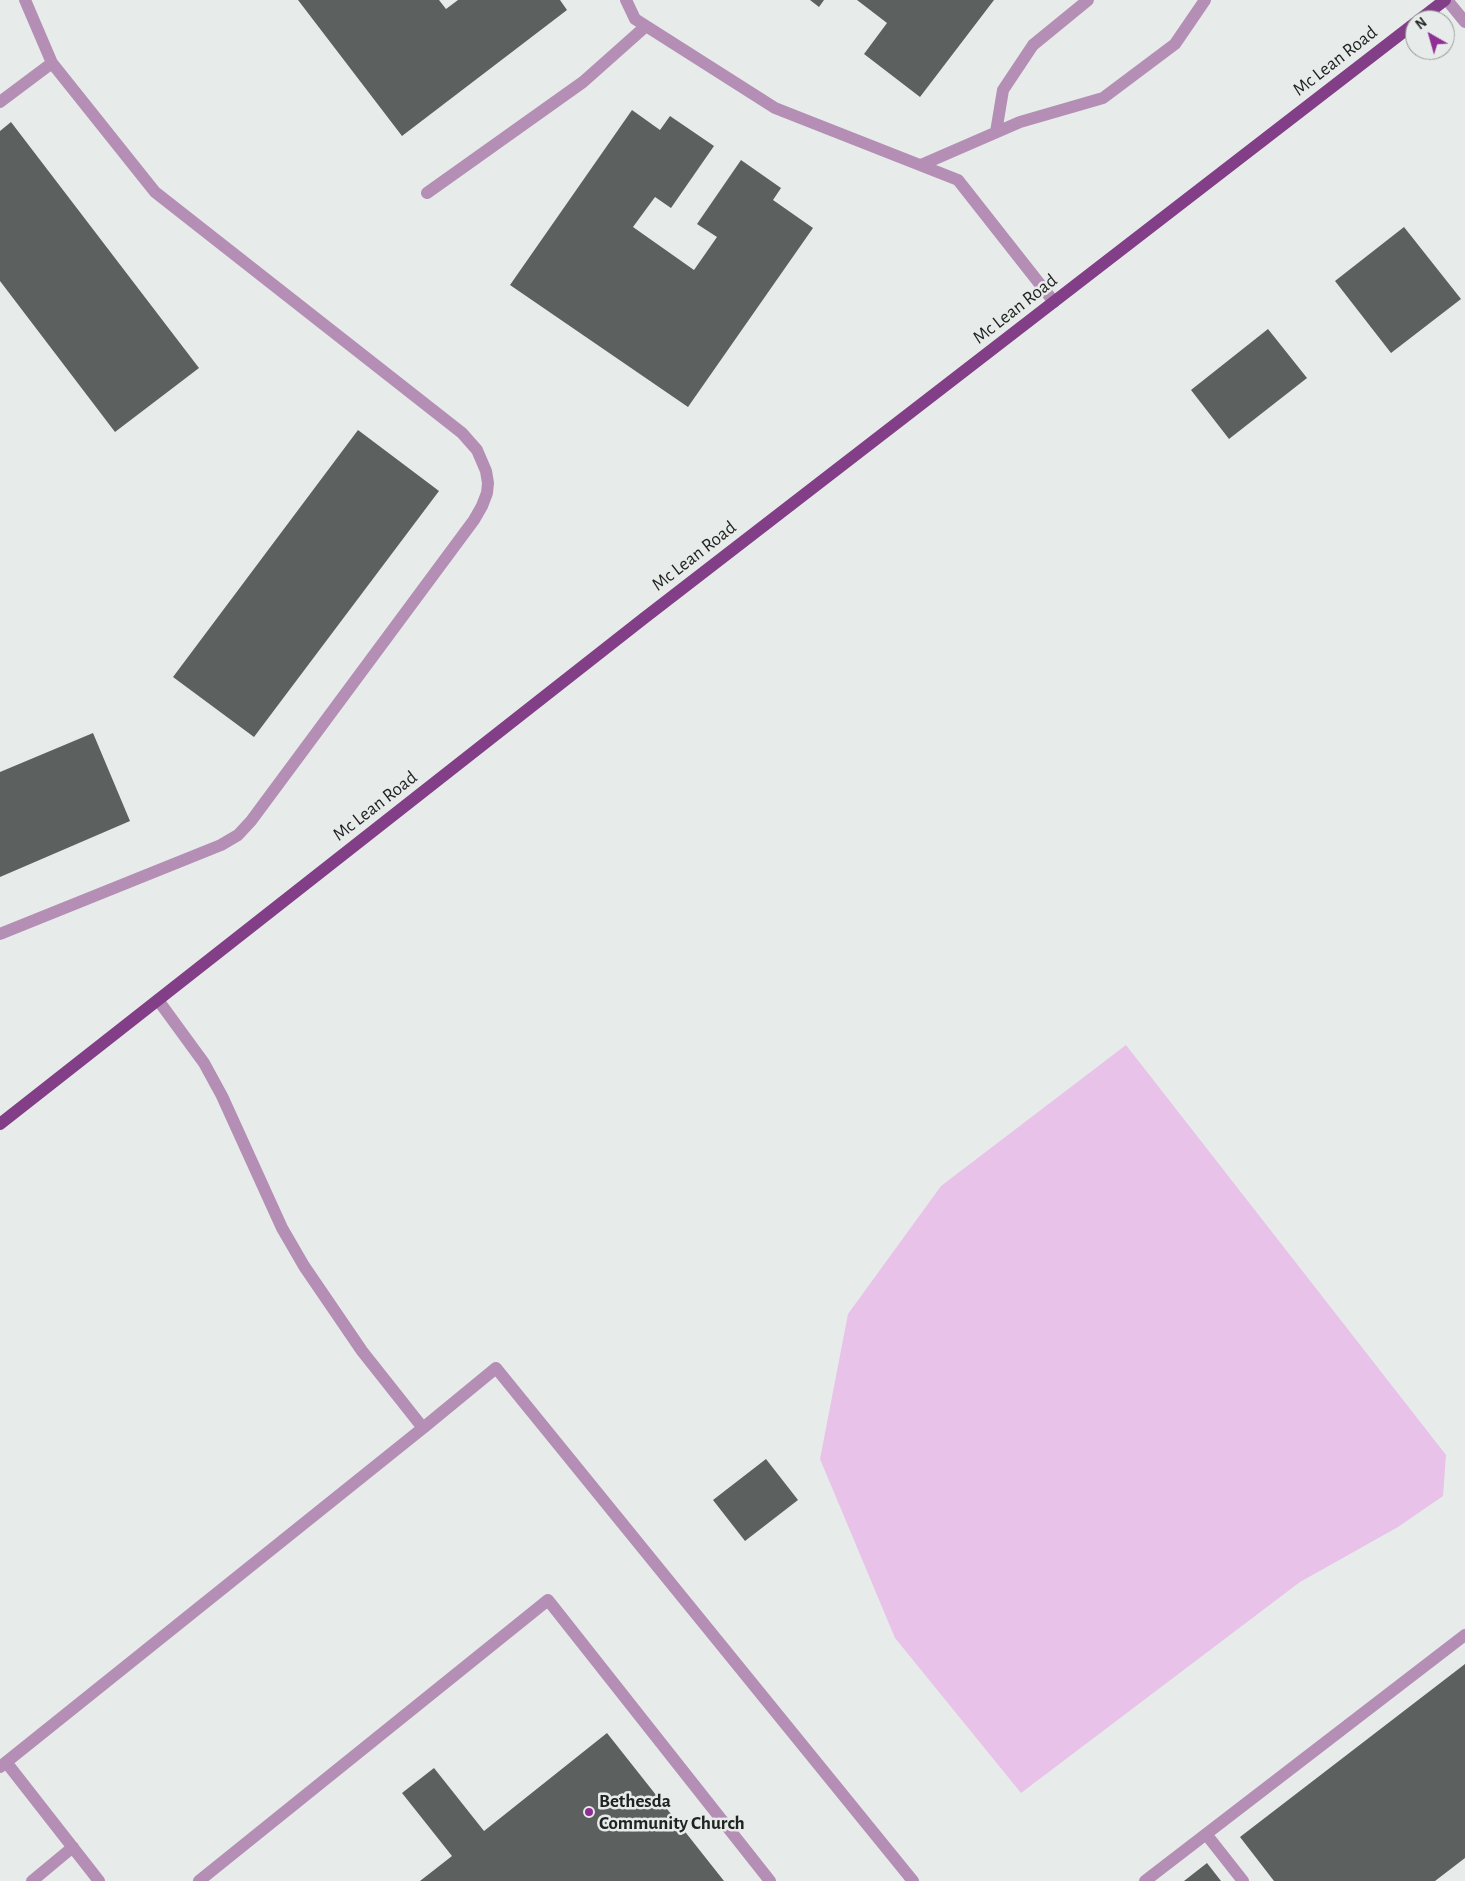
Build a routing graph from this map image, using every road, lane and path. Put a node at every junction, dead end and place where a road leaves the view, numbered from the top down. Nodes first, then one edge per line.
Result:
1 (25, 0) edge
2 (626, 0) edge
3 (1088, 0) edge
4 (1205, 0) edge
5 (1446, 0) edge
6 (1432, 10) edge
7 (1465, 22) edge
8 (646, 26) junction
9 (1405, 31) edge
10 (52, 63) junction
11 (0, 102) edge
12 (996, 132) junction
13 (921, 165) junction
14 (427, 193) dead end
15 (1054, 302) junction
16 (0, 934) edge
17 (158, 1000) junction
18 (0, 1124) edge
19 (422, 1428) junction
20 (1465, 1635) edge
21 (3, 1765) edge
22 (1206, 1834) junction
23 (73, 1847) junction
24 (32, 1881) edge
25 (99, 1881) edge
26 (199, 1881) edge
27 (770, 1881) edge
28 (912, 1881) edge
29 (1145, 1881) edge
30 (1243, 1881) edge

1 - 10 lane
2 - 8 lane
3 - 12 lane
4 - 12 lane
5 - 6 main road
5 - 7 lane
8 - 13 lane
8 - 14 lane
9 - 15 main road, Mc Lean Road
10 - 11 lane
10 - 16 lane
12 - 13 lane
13 - 15 lane
15 - 17 main road, Mc Lean Road
17 - 18 main road, Mc Lean Road
17 - 19 lane
19 - 21 lane
19 - 28 lane
20 - 22 lane
21 - 23 lane
22 - 29 lane
22 - 30 lane
23 - 24 lane
23 - 25 lane
26 - 27 lane

